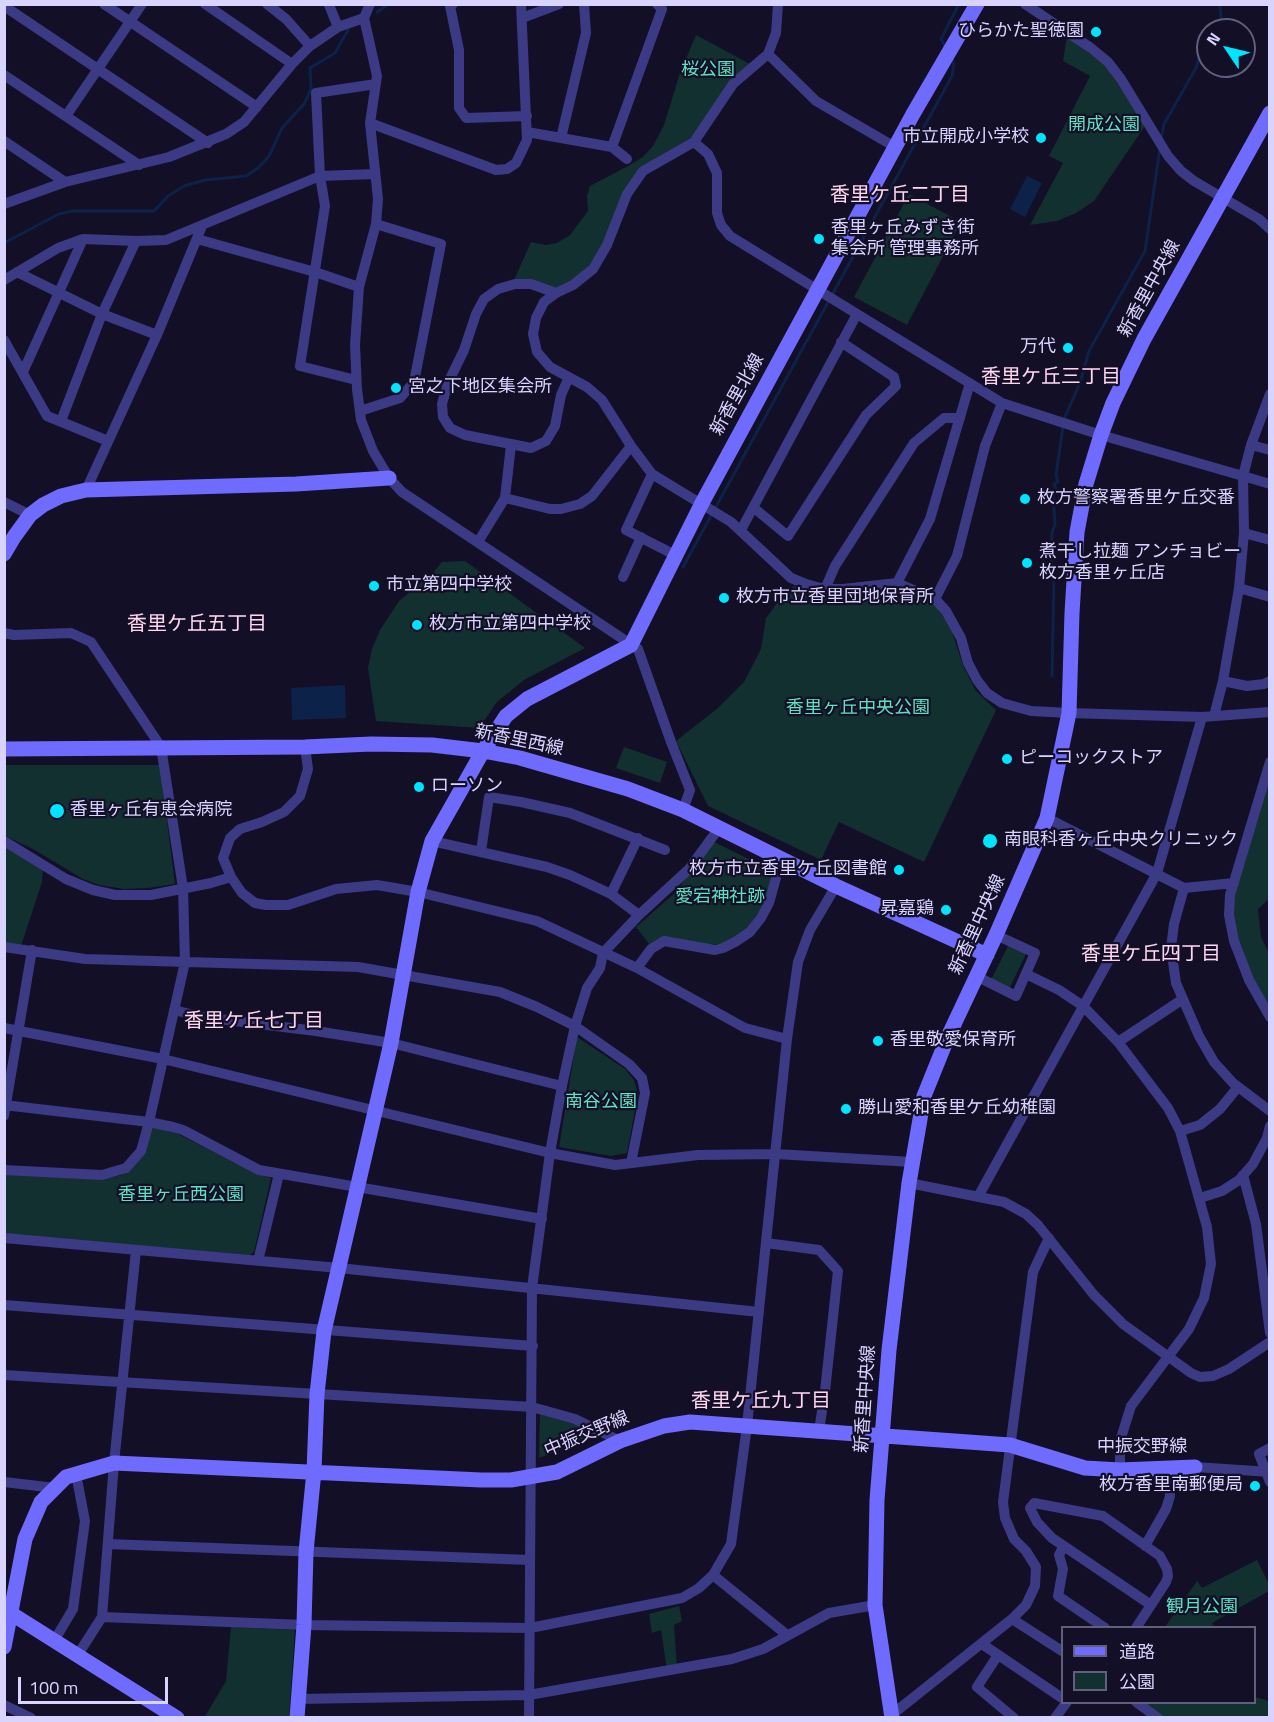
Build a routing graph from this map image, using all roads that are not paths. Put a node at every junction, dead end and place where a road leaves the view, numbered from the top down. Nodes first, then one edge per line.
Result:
1 (104, 4) edge
2 (142, 4) edge
3 (205, 4) edge
4 (267, 4) edge
5 (323, 4) edge
6 (329, 4) edge
7 (370, 4) edge
8 (453, 4) edge
9 (521, 4) edge
10 (559, 4) edge
11 (584, 4) edge
12 (657, 4) edge
13 (778, 4) edge
14 (977, 4) edge
15 (1025, 4) edge
16 (4, 6) edge
17 (364, 18) junction
18 (522, 18) junction
19 (130, 22) junction
20 (338, 27) junction
21 (310, 46) junction
22 (768, 54) junction
23 (292, 64) junction
24 (98, 69) junction
25 (4, 75) edge
26 (376, 84) junction
27 (257, 107) junction
28 (1269, 113) edge
29 (66, 116) junction
30 (527, 117) junction
31 (370, 123) junction
32 (527, 132) junction
33 (561, 138) junction
34 (4, 141) edge
35 (694, 142) junction
36 (208, 143) junction
37 (612, 147) junction
38 (895, 147) junction
39 (627, 159) dead end
40 (139, 165) junction
41 (375, 174) junction
42 (320, 176) junction
43 (65, 182) junction
44 (1223, 198) junction
45 (5, 204) edge
46 (376, 224) junction
47 (202, 226) junction
48 (1269, 229) edge
49 (83, 239) junction
50 (197, 239) junction
51 (136, 242) junction
52 (17, 272) junction
53 (315, 272) junction
54 (4, 280) edge
55 (359, 286) junction
56 (59, 293) junction
57 (556, 293) junction
58 (827, 296) junction
59 (102, 314) junction
60 (857, 314) junction
61 (157, 335) junction
62 (4, 340) edge
63 (841, 342) junction
64 (23, 372) junction
65 (569, 377) junction
66 (356, 380) junction
67 (970, 383) junction
68 (1269, 394) edge
69 (1002, 403) junction
70 (360, 411) junction
71 (960, 418) junction
72 (61, 421) junction
73 (1101, 435) junction
74 (108, 441) junction
75 (511, 445) junction
76 (1251, 445) junction
77 (631, 446) junction
78 (1269, 450) edge
79 (652, 474) junction
80 (1243, 476) junction
81 (389, 478) junction
82 (1269, 484) edge
83 (86, 490) junction
84 (505, 498) junction
85 (4, 502) edge
86 (705, 505) junction
87 (754, 508) junction
88 (30, 515) junction
89 (741, 530) junction
90 (1244, 533) junction
91 (641, 537) junction
92 (1269, 540) edge
93 (478, 543) junction
94 (4, 554) edge
95 (677, 556) junction
96 (623, 577) dead end
97 (897, 583) junction
98 (1239, 588) junction
99 (825, 589) junction
100 (1269, 597) edge
101 (935, 599) junction
102 (4, 633) edge
103 (631, 645) junction
104 (1223, 681) junction
105 (1269, 681) edge
106 (1269, 712) edge
107 (1069, 713) junction
108 (1214, 716) junction
109 (1202, 717) junction
110 (161, 747) junction
111 (305, 747) junction
112 (4, 749) edge
113 (483, 751) junction
114 (1269, 762) edge
115 (683, 810) junction
116 (1047, 818) junction
117 (718, 828) junction
118 (638, 838) junction
119 (4, 841) edge
120 (432, 841) junction
121 (665, 850) dead end
122 (481, 851) junction
123 (1157, 873) junction
124 (231, 877) junction
125 (776, 878) dead end
126 (1234, 883) junction
127 (836, 885) junction
128 (183, 888) junction
129 (1184, 888) junction
130 (418, 892) junction
131 (611, 894) junction
132 (639, 915) junction
133 (996, 934) junction
134 (4, 947) edge
135 (32, 950) junction
136 (603, 953) junction
137 (987, 955) junction
138 (184, 962) junction
139 (637, 968) junction
140 (1026, 974) junction
141 (404, 975) junction
142 (976, 976) junction
143 (1184, 999) junction
144 (1083, 1006) junction
145 (174, 1010) junction
146 (1269, 1017) edge
147 (575, 1026) junction
148 (4, 1028) edge
149 (18, 1031) junction
150 (788, 1039) junction
151 (1118, 1042) junction
152 (391, 1043) junction
153 (163, 1059) junction
154 (562, 1086) junction
155 (1238, 1087) junction
156 (5, 1109) edge
157 (376, 1111) junction
158 (1269, 1111) edge
159 (149, 1122) junction
160 (1269, 1126) edge
161 (1180, 1131) junction
162 (550, 1153) junction
163 (776, 1154) junction
164 (912, 1162) junction
165 (631, 1163) junction
166 (4, 1170) edge
167 (279, 1174) junction
168 (1243, 1175) junction
169 (909, 1183) junction
170 (358, 1188) junction
171 (979, 1196) junction
172 (1200, 1198) junction
173 (542, 1219) junction
174 (4, 1238) edge
175 (1049, 1238) junction
176 (766, 1244) junction
177 (136, 1250) junction
178 (258, 1261) junction
179 (339, 1268) junction
180 (532, 1288) junction
181 (4, 1305) edge
182 (759, 1312) junction
183 (129, 1315) junction
184 (324, 1331) junction
185 (1269, 1333) edge
186 (1269, 1342) edge
187 (533, 1346) junction
188 (1167, 1358) junction
189 (4, 1376) edge
190 (123, 1383) junction
191 (317, 1394) junction
192 (532, 1407) junction
193 (747, 1426) junction
194 (819, 1431) junction
195 (883, 1436) junction
196 (620, 1441) junction
197 (1010, 1445) junction
198 (1269, 1448) edge
199 (114, 1463) junction
200 (1168, 1467) junction
201 (1196, 1467) joint
202 (1120, 1470) junction
203 (314, 1471) junction
204 (76, 1474) junction
205 (531, 1476) junction
206 (1268, 1476) edge
207 (4, 1482) edge
208 (55, 1488) junction
209 (108, 1544) junction
210 (1064, 1546) junction
211 (1145, 1546) junction
212 (306, 1552) junction
213 (530, 1560) junction
214 (713, 1575) junction
215 (875, 1605) junction
216 (1151, 1605) junction
217 (8, 1611) edge
218 (102, 1617) junction
219 (1012, 1619) junction
220 (304, 1625) junction
221 (1102, 1626) edge
222 (1137, 1626) edge
223 (530, 1628) junction
224 (787, 1635) junction
225 (54, 1641) junction
226 (982, 1644) junction
227 (4, 1647) edge
228 (1061, 1650) edge
229 (998, 1655) junction
230 (77, 1656) junction
231 (529, 1695) junction
232 (1061, 1697) edge
233 (299, 1699) junction
234 (1066, 1704) edge
235 (1139, 1704) edge
236 (4, 1705) edge
237 (892, 1717) edge
238 (31, 1718) edge
239 (177, 1718) edge
240 (297, 1718) edge
241 (529, 1718) edge
242 (1014, 1718) edge
243 (1055, 1718) edge
244 (1158, 1718) edge

1 - 19 street
2 - 19 street
3 - 23 street
4 - 21 street
5 - 6 street
6 - 20 street
7 - 17 street
8 - 30 street
9 - 18 street
10 - 18 street
11 - 33 street
12 - 37 street
13 - 22 street
14 - 38 street, 新香里北線
15 - 44 street
16 - 24 street
17 - 20 street
17 - 26 street
18 - 30 street
19 - 24 street
19 - 27 street
20 - 21 street
21 - 23 street
22 - 35 street
22 - 38 street
23 - 27 street
24 - 29 street
24 - 36 street
25 - 29 street
26 - 31 street
26 - 42 street
27 - 36 street
28 - 44 street, 新香里中央線
29 - 40 street
30 - 32 street
31 - 32 street
31 - 41 street
32 - 33 street
33 - 37 street
34 - 43 street
35 - 57 street
35 - 58 street
36 - 40 street
37 - 39 street
38 - 58 street, 新香里北線
40 - 43 street
41 - 42 street
41 - 46 street
42 - 47 street
42 - 53 street
43 - 45 street
44 - 48 street
44 - 73 street, 新香里中央線
46 - 55 street
46 - 70 street
47 - 50 street
47 - 51 street
49 - 51 street
49 - 52 street
49 - 56 street
50 - 53 street
50 - 61 street
51 - 59 street
52 - 54 street
52 - 56 street
53 - 55 street
53 - 66 street
55 - 66 street
56 - 59 street
56 - 64 street
57 - 65 street
57 - 75 street
58 - 60 street
58 - 86 street, 新香里北線
59 - 61 street
59 - 72 street
60 - 63 street
60 - 67 street
61 - 74 street
62 - 64 street
63 - 87 street
63 - 87 street
64 - 72 street
65 - 75 street
65 - 77 street
66 - 70 street
67 - 69 street
67 - 71 street
68 - 76 street
69 - 73 street
69 - 101 street
70 - 81 street
71 - 97 street
71 - 99 street
72 - 74 street
73 - 80 street
73 - 107 street, 新香里中央線
74 - 83 street
75 - 84 street
76 - 78 street
76 - 80 street
77 - 79 street
77 - 84 street
79 - 86 street
79 - 91 street
80 - 82 street
80 - 90 street
81 - 83 street
81 - 93 street
83 - 88 street
84 - 93 street
85 - 88 street
86 - 89 street
86 - 95 street, 新香里北線
87 - 89 street
88 - 94 street
89 - 99 street
90 - 92 street
90 - 98 street
91 - 95 street
91 - 96 street
93 - 103 street
95 - 103 street, 新香里北線
97 - 99 street
97 - 101 street
98 - 100 street
98 - 104 street
101 - 107 street
102 - 110 street
103 - 113 street
103 - 115 street
104 - 105 street
104 - 108 street
106 - 108 street
107 - 109 street
107 - 116 street, 新香里中央線
108 - 109 street
109 - 123 street
110 - 111 street, 新香里西線
110 - 112 street, 新香里西線
110 - 128 street
111 - 113 street, 新香里西線
111 - 124 street
113 - 115 street, 新香里西線
113 - 120 street
114 - 126 street
115 - 117 street, 新香里西線
116 - 123 street
116 - 133 street, 新香里中央線
117 - 127 street, 新香里西線
117 - 132 street
118 - 121 street
118 - 122 street
118 - 131 street
119 - 128 street
120 - 122 street
120 - 130 street
122 - 131 street
123 - 129 street
123 - 144 street
124 - 128 street
124 - 130 street
125 - 139 street
126 - 129 street
126 - 146 street
127 - 137 street, 新香里西線
127 - 150 street
128 - 138 street
129 - 143 street
130 - 136 street
130 - 141 street
131 - 132 street
132 - 136 street
133 - 137 street, 新香里中央線
133 - 140 street
134 - 135 street
135 - 138 street
135 - 149 street
136 - 139 street
136 - 147 street
137 - 142 street, 新香里中央線
138 - 141 street
138 - 145 street
139 - 150 street
140 - 142 street
140 - 144 street
141 - 147 street
141 - 152 street
142 - 164 street, 新香里中央線
143 - 151 street
143 - 155 street
144 - 151 street
144 - 171 street
145 - 152 street
145 - 153 street
147 - 154 street
147 - 165 street
148 - 149 street
149 - 153 street
149 - 156 street
150 - 163 street
151 - 161 street
152 - 154 street
152 - 157 street
153 - 157 street
153 - 159 street
154 - 162 street
155 - 158 street
155 - 161 street
156 - 159 street
157 - 162 street
157 - 170 street
159 - 166 street
159 - 167 street
160 - 168 street
161 - 172 street
162 - 165 street
162 - 173 street
163 - 164 street
163 - 165 street
163 - 176 street
164 - 169 street, 新香里中央線
167 - 170 street
167 - 178 street
168 - 172 street
168 - 185 street
169 - 171 street
169 - 195 street, 新香里中央線
170 - 173 street
170 - 179 street
171 - 175 street
172 - 188 street
173 - 180 street
174 - 177 street
175 - 188 street
175 - 197 street
176 - 182 street
176 - 194 street
177 - 178 street
177 - 183 street
178 - 179 street
179 - 180 street
179 - 184 street
180 - 182 street
180 - 187 street
181 - 183 street
182 - 193 street
183 - 184 street
183 - 190 street
184 - 187 street
184 - 191 street
186 - 188 street
187 - 192 street
188 - 202 street
189 - 190 street
190 - 191 street
190 - 199 street
191 - 192 street
191 - 203 street
192 - 196 street
192 - 205 street
193 - 194 street, 中振交野線
193 - 196 street, 中振交野線
193 - 214 street
194 - 195 street, 中振交野線
195 - 197 street, 中振交野線
195 - 215 street, 新香里中央線
196 - 205 street, 中振交野線
197 - 202 street, 中振交野線
197 - 219 street
198 - 206 street
199 - 203 street, 中振交野線
199 - 204 street, 中振交野線
199 - 209 street
200 - 201 street, 中振交野線
200 - 202 street, 中振交野線
200 - 211 street
201 - 206 street, 中振交野線
203 - 205 street, 中振交野線
203 - 212 street
204 - 208 street, 中振交野線
204 - 225 street
205 - 213 street
207 - 208 street
208 - 217 street, 中振交野線
209 - 212 street
209 - 218 street
210 - 211 street
210 - 216 street
210 - 221 street
211 - 216 street
212 - 213 street
212 - 220 street
213 - 223 street
214 - 223 street
214 - 224 street
215 - 224 street
215 - 237 street, 新香里中央線
216 - 222 street
217 - 225 street
217 - 227 street, 中振交野線
218 - 220 street
218 - 230 street
219 - 226 street
219 - 228 street
220 - 223 street
220 - 233 street
223 - 231 street
224 - 231 street
225 - 230 street
226 - 229 street
226 - 237 street
229 - 232 street
229 - 242 street
230 - 239 street
231 - 233 street
231 - 241 street
233 - 240 street
234 - 243 street
235 - 244 street
236 - 238 street

